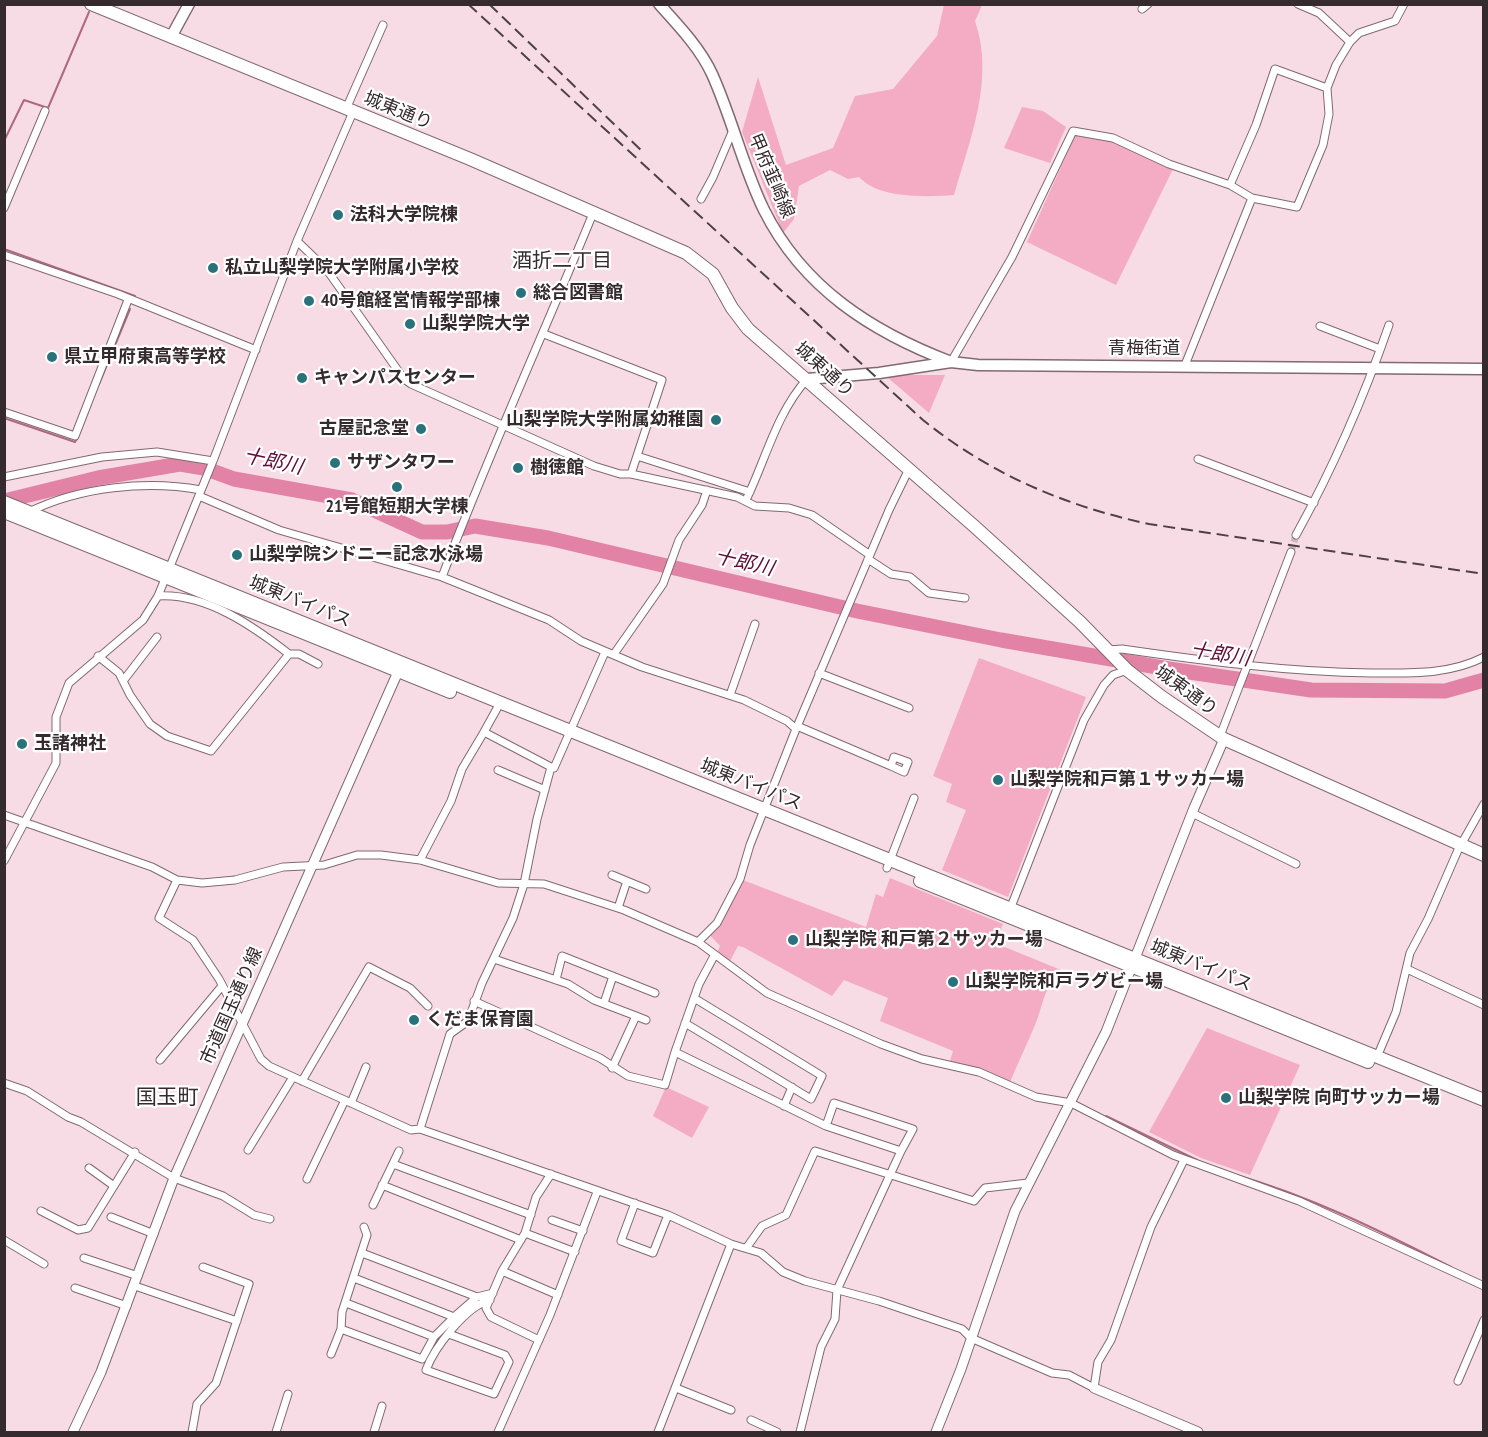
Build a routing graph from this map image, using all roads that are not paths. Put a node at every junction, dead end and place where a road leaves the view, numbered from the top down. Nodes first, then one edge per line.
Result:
1 (91, 4) edge
2 (189, 4) edge
3 (659, 4) edge
4 (1298, 4) edge
5 (1404, 4) edge
6 (383, 25) dead end
7 (171, 37) junction
8 (1350, 42) junction
9 (1327, 88) junction
10 (349, 110) junction
11 (45, 111) dead end
12 (733, 130) junction
13 (1230, 184) junction
14 (1252, 198) junction
15 (701, 199) dead end
16 (4, 208) edge
17 (594, 211) junction
18 (297, 241) junction
19 (4, 255) edge
20 (128, 300) junction
21 (1389, 324) dead end
22 (1320, 326) dead end
23 (544, 334) junction
24 (1380, 349) junction
25 (256, 350) junction
26 (951, 362) junction
27 (1185, 366) junction
28 (1371, 368) junction
29 (1484, 369) edge
30 (807, 379) junction
31 (4, 412) edge
32 (504, 427) junction
33 (637, 456) junction
34 (1198, 459) dead end
35 (213, 461) junction
36 (909, 469) junction
37 (631, 474) junction
38 (4, 477) edge
39 (707, 490) junction
40 (201, 491) junction
41 (750, 492) junction
42 (746, 500) junction
43 (4, 502) edge
44 (1314, 503) junction
45 (24, 510) junction
46 (4, 512) edge
47 (1296, 536) tunnel mouth
48 (1291, 552) tunnel mouth
49 (869, 557) junction
50 (168, 573) junction
51 (442, 577) junction
52 (158, 596) junction
53 (965, 598) dead end
54 (755, 624) dead end
55 (157, 637) dead end
56 (1108, 650) junction
57 (605, 652) junction
58 (290, 654) junction
59 (614, 654) junction
60 (98, 656) junction
61 (1484, 657) edge
62 (318, 664) dead end
63 (400, 667) junction
64 (1247, 667) junction
65 (1127, 670) junction
66 (819, 673) junction
67 (123, 681) junction
68 (730, 695) junction
69 (498, 706) junction
70 (909, 708) dead end
71 (797, 727) junction
72 (484, 732) junction
73 (568, 735) junction
74 (1222, 738) junction
75 (891, 766) dead end
76 (551, 767) junction
77 (498, 770) dead end
78 (545, 790) junction
79 (914, 798) dead end
80 (1484, 804) edge
81 (762, 813) junction
82 (1192, 813) junction
83 (4, 815) edge
84 (27, 823) junction
85 (1461, 845) junction
86 (1484, 855) edge
87 (420, 860) junction
88 (4, 861) edge
89 (888, 864) junction
90 (1296, 864) dead end
91 (312, 865) junction
92 (612, 875) dead end
93 (177, 880) junction
94 (627, 881) junction
95 (524, 884) junction
96 (646, 889) dead end
97 (618, 908) junction
98 (1009, 913) junction
99 (698, 942) junction
100 (714, 956) junction
101 (494, 959) junction
102 (1133, 963) junction
103 (1407, 969) junction
104 (613, 976) junction
105 (556, 980) junction
106 (222, 986) junction
107 (655, 993) dead end
108 (694, 998) junction
109 (474, 1001) junction
110 (604, 1003) junction
111 (1484, 1005) edge
112 (428, 1006) dead end
113 (636, 1016) junction
114 (646, 1020) dead end
115 (242, 1023) junction
116 (685, 1023) junction
117 (675, 1052) junction
118 (1377, 1057) junction
119 (160, 1060) dead end
120 (366, 1067) dead end
121 (612, 1068) junction
122 (293, 1077) junction
123 (302, 1081) junction
124 (4, 1083) edge
125 (792, 1087) junction
126 (1484, 1100) edge
127 (348, 1102) junction
128 (1071, 1103) junction
129 (784, 1106) junction
130 (1484, 1108) edge
131 (826, 1125) junction
132 (420, 1129) junction
133 (248, 1150) dead end
134 (901, 1150) junction
135 (399, 1151) dead end
136 (135, 1152) junction
137 (1184, 1160) junction
138 (393, 1164) junction
139 (89, 1168) dead end
140 (551, 1174) junction
141 (892, 1174) junction
142 (174, 1178) junction
143 (307, 1179) dead end
144 (1028, 1183) junction
145 (114, 1185) junction
146 (382, 1185) junction
147 (597, 1192) junction
148 (635, 1203) junction
149 (373, 1205) dead end
150 (41, 1211) dead end
151 (531, 1215) junction
152 (668, 1215) junction
153 (111, 1217) dead end
154 (270, 1219) dead end
155 (552, 1220) dead end
156 (364, 1227) dead end
157 (583, 1231) junction
158 (525, 1233) junction
159 (154, 1234) junction
160 (4, 1240) edge
161 (521, 1240) junction
162 (731, 1244) junction
163 (747, 1247) junction
164 (575, 1252) junction
165 (362, 1253) junction
166 (84, 1258) dead end
167 (44, 1264) dead end
168 (202, 1267) dead end
169 (502, 1271) junction
170 (354, 1278) junction
171 (136, 1281) junction
172 (1484, 1286) edge
173 (75, 1288) dead end
174 (837, 1290) junction
175 (558, 1295) junction
176 (477, 1297) junction
177 (491, 1297) junction
178 (345, 1303) junction
179 (127, 1306) junction
180 (454, 1317) junction
181 (1484, 1320) edge
182 (237, 1321) junction
183 (341, 1329) junction
184 (449, 1334) junction
185 (434, 1337) junction
186 (972, 1338) junction
187 (539, 1340) junction
188 (331, 1354) dead end
189 (1458, 1381) dead end
190 (676, 1388) junction
191 (1094, 1388) junction
192 (288, 1394) dead end
193 (382, 1406) dead end
194 (731, 1410) dead end
195 (751, 1420) dead end
196 (73, 1432) edge
197 (192, 1432) edge
198 (276, 1432) edge
199 (374, 1432) edge
200 (498, 1432) edge
201 (658, 1432) edge
202 (777, 1432) edge
203 (800, 1432) edge
204 (936, 1432) edge
205 (1198, 1432) edge

1 - 7 highway, 城東通り
2 - 7 main road
3 - 12 main road, 甲府韮崎線
4 - 8 street
5 - 8 street
6 - 10 street
7 - 10 highway, 城東通り
8 - 9 street
9 - 13 street
9 - 14 street
10 - 17 highway, 城東通り
10 - 18 street
11 - 16 street
12 - 15 street
12 - 26 main road, 甲府韮崎線
13 - 14 street
13 - 26 street
14 - 27 street
17 - 23 street
17 - 30 highway, 城東通り
18 - 25 street
18 - 32 street
19 - 20 street
20 - 25 street
20 - 31 street
21 - 24 street
22 - 24 street
23 - 32 street
23 - 33 street
24 - 28 street
25 - 35 street
26 - 27 main road, 青梅街道
26 - 30 main road, 青梅街道
27 - 28 main road, 青梅街道
28 - 29 main road, 青梅街道
28 - 44 street
30 - 36 highway, 城東通り
30 - 41 street
32 - 37 street
32 - 51 street
33 - 37 street
33 - 41 street
34 - 44 street
35 - 38 street
35 - 40 street
36 - 49 street
36 - 56 highway, 城東通り
37 - 39 street
39 - 42 street
39 - 59 street
40 - 45 street
40 - 50 street
40 - 51 street
41 - 42 street
42 - 49 street
43 - 45 highway, 城東バイパス
44 - 47 street
45 - 50 highway, 城東バイパス
46 - 50 highway, 城東バイパス
48 - 64 street
49 - 53 street
49 - 66 street
50 - 52 street
50 - 63 highway, 城東バイパス
51 - 57 street
52 - 58 street
52 - 60 street
54 - 68 street
55 - 67 street
56 - 64 street
56 - 65 highway, 城東通り
57 - 59 street
57 - 73 street
58 - 62 street
58 - 67 street
59 - 68 street
60 - 67 street
60 - 84 street
61 - 64 street
63 - 69 highway, 城東バイパス
63 - 91 street, 市道国玉通り線
64 - 74 street
65 - 74 highway, 城東通り
65 - 98 street
66 - 70 street
66 - 71 street
68 - 71 street
69 - 72 street
69 - 73 highway, 城東バイパス
71 - 75 street
71 - 81 street
72 - 76 street
72 - 87 street
73 - 76 street
73 - 81 highway, 城東バイパス
74 - 82 street
74 - 85 highway, 城東通り
76 - 78 street
77 - 78 street
78 - 95 street
79 - 89 street
80 - 85 street
81 - 89 highway, 城東バイパス
81 - 99 street
82 - 90 street
82 - 102 street
83 - 84 street
84 - 88 street
84 - 93 street
85 - 86 highway, 城東通り
85 - 103 street
87 - 91 street
87 - 95 street
89 - 98 highway, 城東バイパス
91 - 93 street
91 - 115 street, 市道国玉通り線
92 - 94 street
93 - 106 street
94 - 96 street
94 - 97 street
95 - 97 street
95 - 101 street
97 - 99 street
98 - 102 highway, 城東バイパス
99 - 100 street
100 - 108 street
100 - 128 street
101 - 105 street
101 - 109 street
102 - 118 highway, 城東バイパス
102 - 128 street
102 - 130 highway, 城東バイパス
103 - 111 street
103 - 118 street
104 - 105 street
104 - 107 street
104 - 110 street
105 - 110 street
106 - 115 street
106 - 119 street
108 - 116 street
108 - 125 street
109 - 121 street
109 - 132 street
110 - 113 street
112 - 123 street
113 - 114 street
113 - 121 street
115 - 122 street
115 - 142 street, 市道国玉通り線
116 - 117 street
116 - 125 street
117 - 121 street
117 - 129 street
118 - 126 highway, 城東バイパス
120 - 127 street
122 - 123 street
122 - 133 street
123 - 127 street
124 - 136 street
125 - 129 street
127 - 132 street
127 - 143 street
128 - 137 street
128 - 144 street
129 - 131 street
131 - 134 street
131 - 134 street
132 - 140 street
134 - 141 street
135 - 138 street
136 - 142 street
136 - 145 street
137 - 172 street
137 - 191 street
138 - 146 street
138 - 151 street
139 - 145 street
140 - 147 street
140 - 151 street
141 - 144 street
141 - 163 street
141 - 174 street
142 - 154 street
142 - 159 street, 市道国玉通り線
144 - 186 street
145 - 150 street
146 - 149 street
146 - 161 street
147 - 148 street
147 - 157 street
148 - 152 street
148 - 152 street
151 - 158 street
152 - 162 street
153 - 159 street
155 - 157 street
156 - 165 street
157 - 164 street
158 - 161 street
158 - 164 street
159 - 171 street, 市道国玉通り線
160 - 167 street
161 - 169 street
162 - 163 street
162 - 190 street
163 - 174 street
164 - 175 street
165 - 170 street
165 - 176 street
166 - 171 street
168 - 182 street
169 - 175 street
169 - 177 street
170 - 178 street
170 - 180 street
171 - 179 street, 市道国玉通り線
171 - 182 street
173 - 179 street
174 - 186 street
174 - 203 street
175 - 187 street
176 - 177 street
176 - 180 street
177 - 184 street
177 - 187 street
178 - 183 street
178 - 185 street
179 - 196 street, 市道国玉通り線
180 - 185 street
181 - 189 street
182 - 197 street
183 - 185 street
183 - 188 street
184 - 184 street
186 - 191 street
186 - 204 street
187 - 200 street
190 - 194 street
190 - 201 street
191 - 205 street
192 - 198 street
193 - 199 street
195 - 202 street

